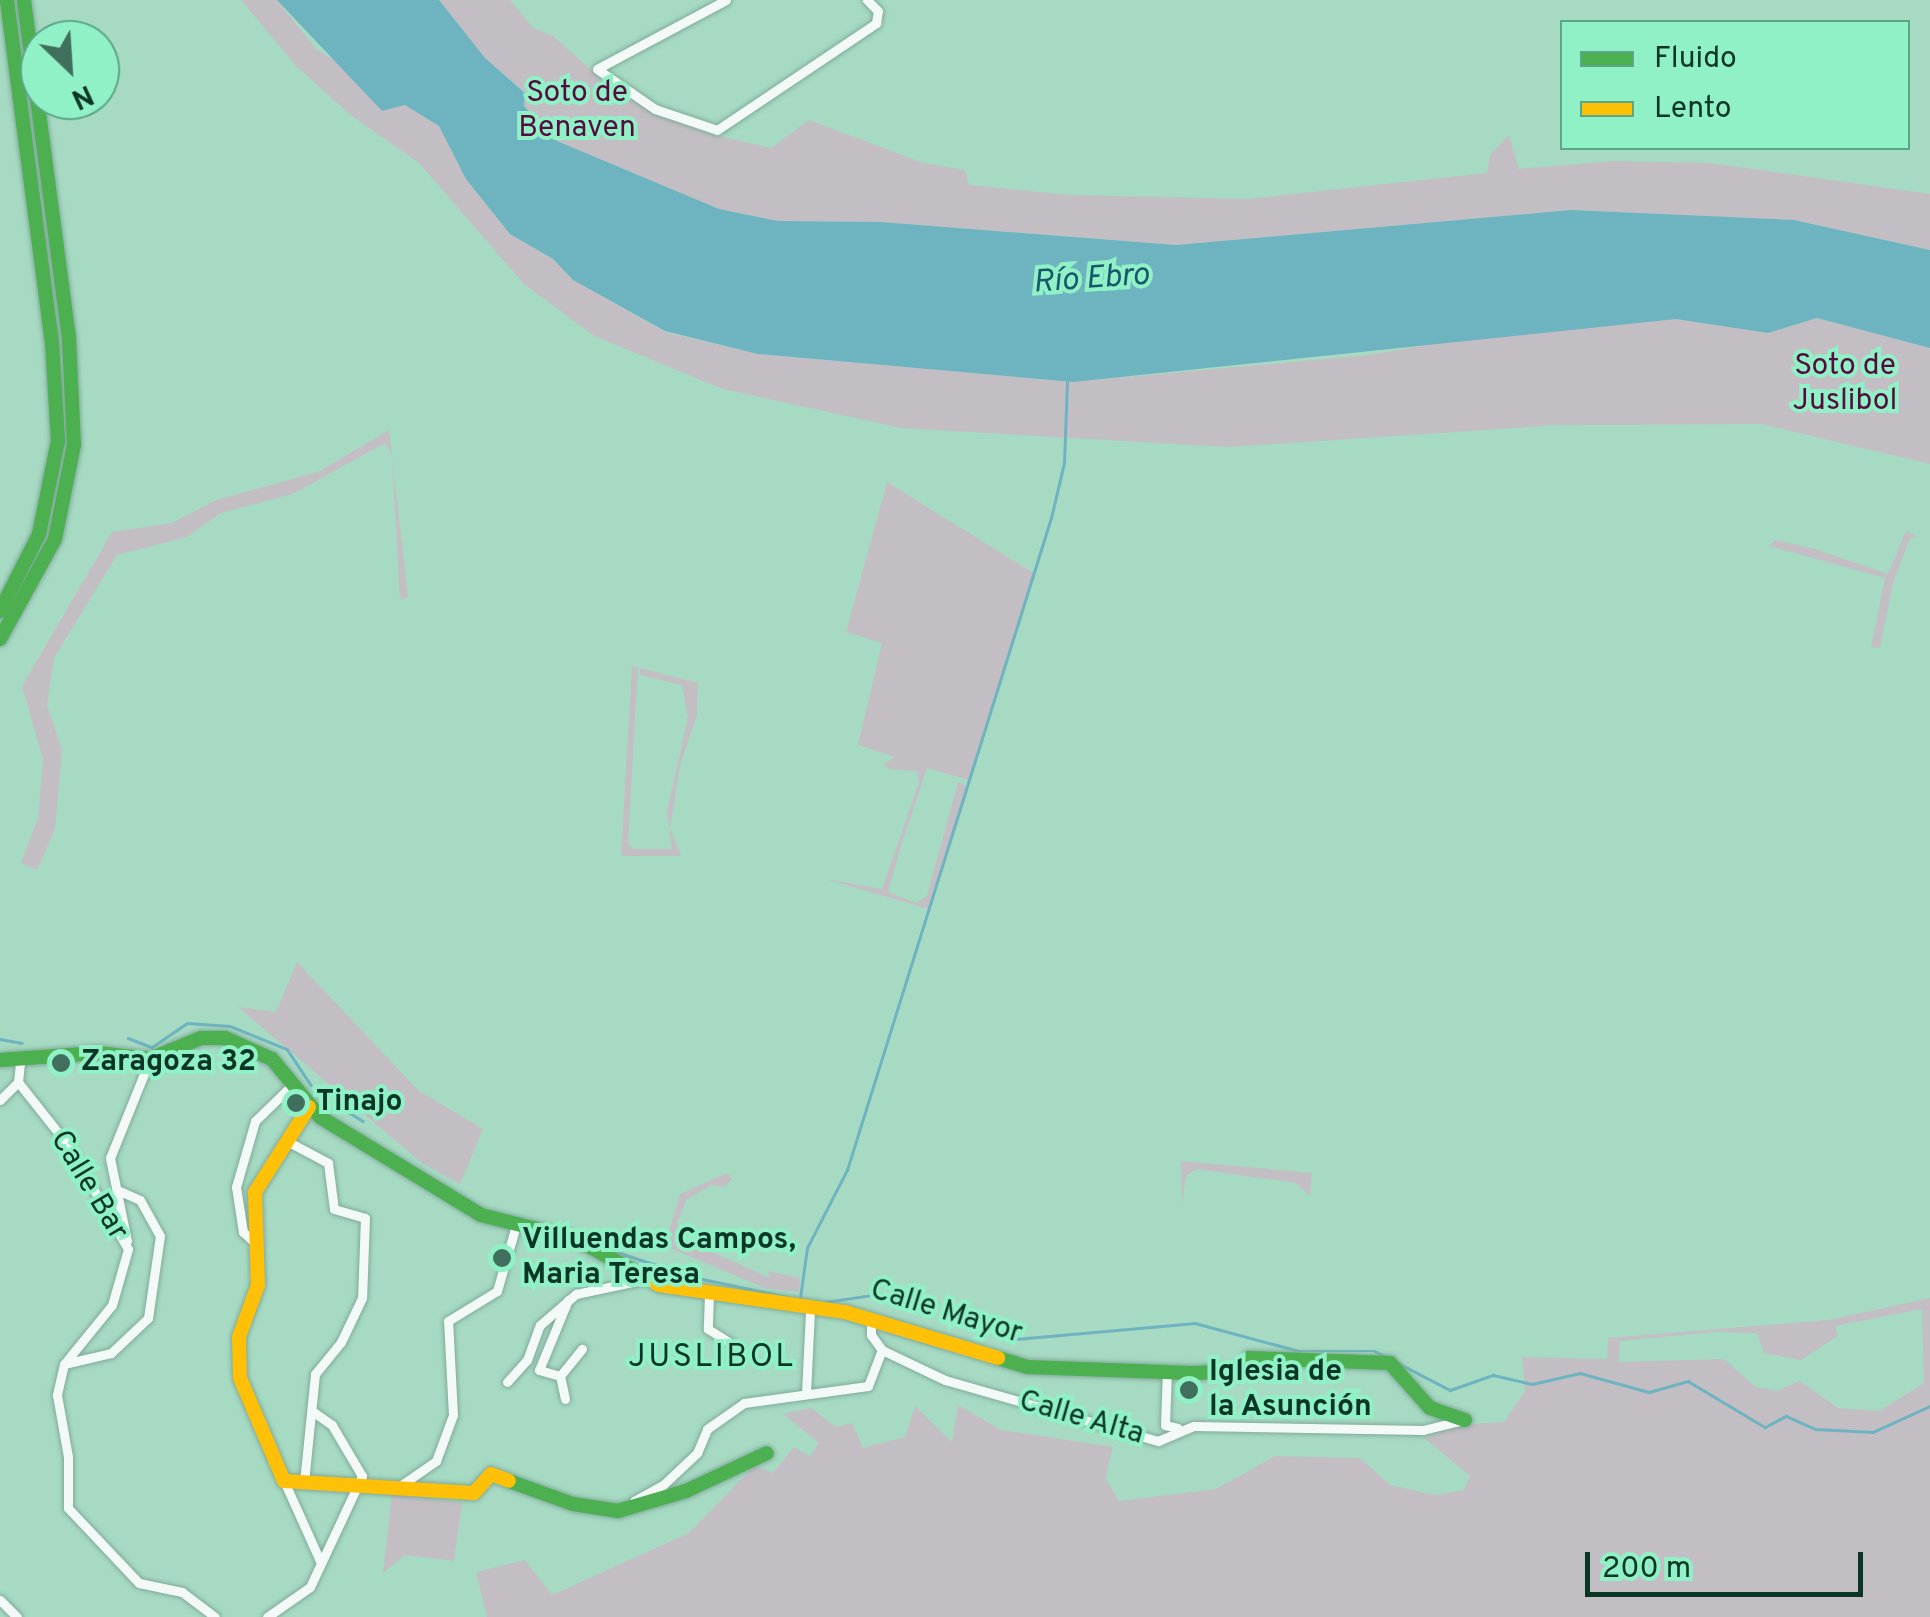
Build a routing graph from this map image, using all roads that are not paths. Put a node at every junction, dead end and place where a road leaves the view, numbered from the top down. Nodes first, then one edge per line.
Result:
1 (8, 0) edge
2 (24, 0) edge
3 (726, 0) edge
4 (867, 0) edge
5 (0, 611) edge
6 (0, 639) edge
7 (0, 1060) edge
8 (150, 1060) junction
9 (20, 1064) junction
10 (18, 1082) junction
11 (291, 1086) junction
12 (0, 1100) edge
13 (308, 1107) junction
14 (286, 1140) junction
15 (120, 1190) junction
16 (516, 1225) junction
17 (257, 1245) junction
18 (128, 1249) junction
19 (647, 1280) junction
20 (709, 1294) junction
21 (568, 1300) junction
22 (803, 1309) junction
23 (871, 1318) junction
24 (737, 1347) dead end
25 (582, 1349) dead end
26 (882, 1350) junction
27 (64, 1364) junction
28 (1167, 1370) junction
29 (560, 1376) junction
30 (508, 1382) dead end
31 (806, 1392) junction
32 (566, 1398) dead end
33 (312, 1411) junction
34 (1465, 1420) joint
35 (1178, 1428) junction
36 (766, 1454) dead end
37 (284, 1481) junction
38 (304, 1483) junction
39 (359, 1488) junction
40 (394, 1490) junction
41 (618, 1510) junction
42 (321, 1563) junction
43 (0, 1600) edge
44 (17, 1617) edge
45 (215, 1617) edge
46 (267, 1617) edge

1 - 5 street
2 - 6 street
3 - 4 street
7 - 9 street
8 - 9 street
8 - 11 street, Calle Mayor
8 - 15 street
9 - 10 street
10 - 12 street
10 - 18 street, Calle Bar
11 - 13 street, Calle Mayor
11 - 17 street
13 - 14 street
13 - 16 street, Calle Mayor
14 - 17 street
14 - 33 street
15 - 18 street
15 - 27 street
16 - 19 street, Calle Mayor
16 - 40 street
17 - 37 street
18 - 27 street, Calle Bar
19 - 20 street, Calle Mayor
19 - 21 street
20 - 22 street, Calle Mayor
20 - 24 street
21 - 29 street
21 - 30 street
22 - 23 street, Calle Mayor
22 - 31 street
23 - 26 street
23 - 28 street, Calle Mayor
25 - 29 street
26 - 31 street
26 - 35 street, Calle Alta
27 - 45 street
28 - 34 street, Calle Mayor
28 - 35 street
29 - 32 street
31 - 41 street
33 - 38 street
33 - 39 street
34 - 35 street, Calle Alta
36 - 41 street
37 - 38 street
37 - 42 street
38 - 39 street
39 - 40 street
39 - 42 street
40 - 41 street
42 - 46 street
43 - 44 street

